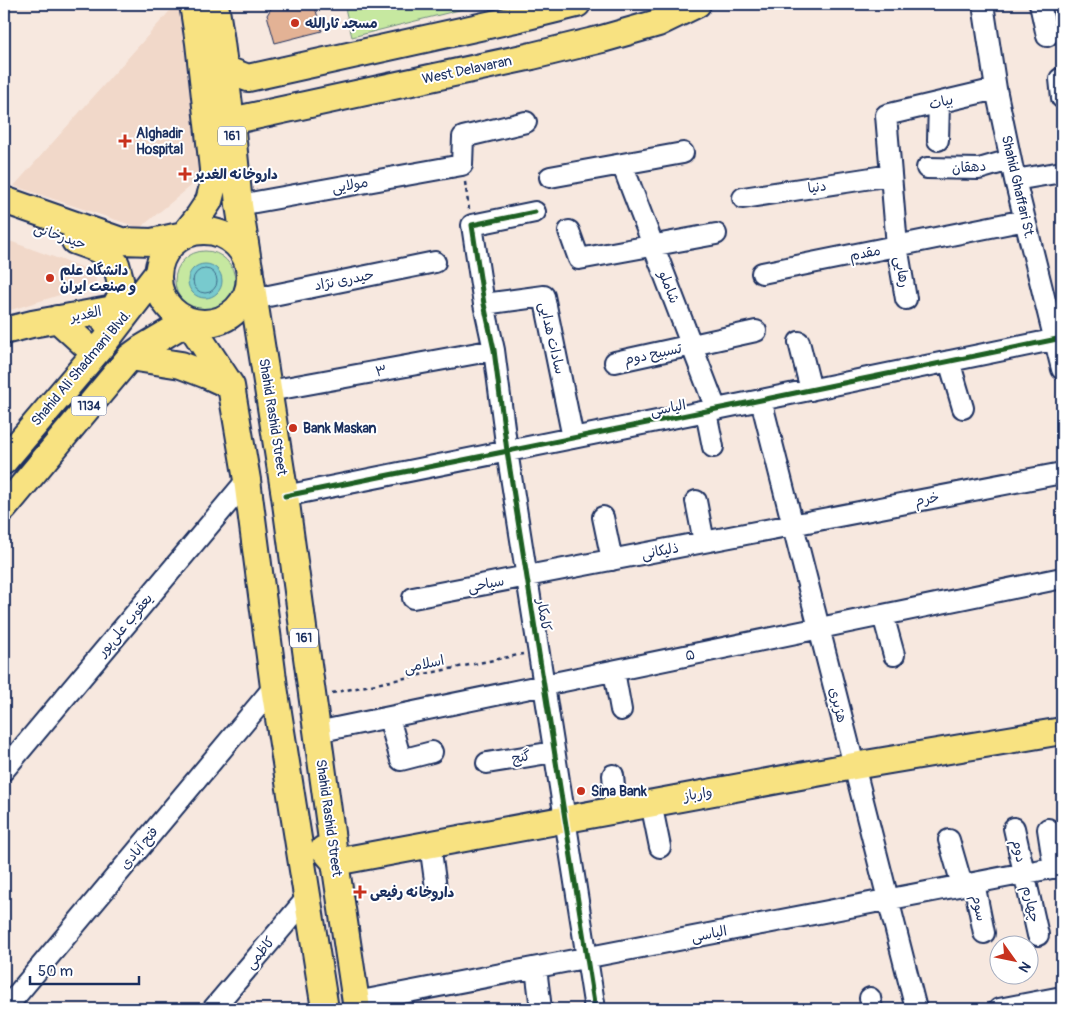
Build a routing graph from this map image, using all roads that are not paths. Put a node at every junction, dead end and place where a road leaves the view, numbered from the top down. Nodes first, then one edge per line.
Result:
1 (193, 4) edge
2 (215, 4) edge
3 (577, 4) edge
4 (698, 4) edge
5 (983, 4) edge
6 (1040, 4) edge
7 (1047, 36) dead end
8 (224, 69) junction
9 (996, 89) junction
10 (939, 102) junction
11 (886, 115) joint
12 (231, 121) junction
13 (526, 122) dead end
14 (938, 140) dead end
15 (683, 153) dead end
16 (1010, 160) junction
17 (622, 164) junction
18 (927, 168) dead end
19 (1062, 172) edge
20 (891, 176) junction
21 (550, 177) dead end
22 (1014, 180) junction
23 (743, 198) dead end
24 (4, 200) edge
25 (238, 205) junction
26 (535, 212) dead end
27 (4, 216) edge
28 (1025, 220) junction
29 (569, 231) dead end
30 (716, 234) dead end
31 (184, 235) junction
32 (653, 246) junction
33 (897, 246) junction
34 (435, 262) dead end
35 (249, 268) junction
36 (158, 273) junction
37 (762, 273) dead end
38 (254, 299) junction
39 (906, 299) dead end
40 (484, 304) junction
41 (115, 318) junction
42 (57, 320) junction
43 (188, 320) junction
44 (4, 331) edge
45 (756, 331) dead end
46 (1059, 339) edge
47 (800, 342) dead end
48 (691, 345) junction
49 (494, 350) junction
50 (136, 353) junction
51 (86, 359) junction
52 (949, 361) junction
53 (615, 362) dead end
54 (1062, 369) edge
55 (231, 386) junction
56 (811, 390) junction
57 (269, 391) junction
58 (761, 400) junction
59 (963, 408) dead end
60 (711, 410) junction
61 (573, 438) junction
62 (713, 447) dead end
63 (507, 451) junction
64 (4, 461) edge
65 (1062, 474) edge
66 (247, 480) junction
67 (285, 496) junction
68 (696, 501) dead end
69 (4, 508) edge
70 (603, 517) dead end
71 (792, 525) junction
72 (704, 542) junction
73 (612, 560) junction
74 (527, 576) junction
75 (1062, 578) edge
76 (413, 598) dead end
77 (883, 615) junction
78 (819, 628) junction
79 (894, 655) dead end
80 (614, 671) junction
81 (544, 686) junction
82 (274, 687) junction
83 (621, 710) dead end
84 (389, 718) junction
85 (1062, 731) edge
86 (317, 732) junction
87 (432, 752) dead end
88 (554, 752) junction
89 (487, 762) dead end
90 (854, 766) junction
91 (5, 767) edge
92 (613, 775) dead end
93 (651, 803) junction
94 (616, 810) junction
95 (565, 819) junction
96 (1014, 828) dead end
97 (1048, 829) dead end
98 (949, 840) dead end
99 (430, 844) junction
100 (660, 847) dead end
101 (334, 862) junction
102 (1058, 867) edge
103 (1024, 873) junction
104 (968, 884) junction
105 (436, 888) dead end
106 (888, 900) junction
107 (309, 908) junction
108 (342, 913) junction
109 (984, 933) dead end
110 (1038, 935) dead end
111 (587, 958) junction
112 (536, 968) junction
113 (1062, 997) edge
114 (357, 1006) edge
115 (5, 1009) edge
116 (213, 1009) edge
117 (325, 1009) edge
118 (541, 1009) edge
119 (595, 1009) edge
120 (916, 1009) edge
121 (999, 1009) edge

1 - 31 main road, 161
2 - 8 main road, Shahid Rashid Street / 161
3 - 8 main road
4 - 12 main road, West Delavaran
5 - 9 street, Shahid Ghaffari St.
6 - 7 street
8 - 12 main road, Shahid Rashid Street / 161
9 - 10 street, بیات
9 - 16 street, Shahid Ghaffari St.
10 - 11 street, بیات
10 - 14 street
11 - 20 street, مقدم
12 - 25 main road, Shahid Rashid Street / 161
13 - 25 street, مولایی
15 - 17 street
16 - 18 street, دهقان
16 - 22 street, Shahid Ghaffari St.
17 - 21 street
17 - 32 street, شاملو
19 - 22 street
20 - 23 street, دنیا
20 - 33 street, مقدم
22 - 28 street, Shahid Ghaffari St.
24 - 31 main road, حیدرخانی
25 - 35 main road, Shahid Rashid Street / 161
26 - 40 street, کامکار
27 - 41 main road, حیدرخانی
28 - 33 street
28 - 46 street, Shahid Ghaffari St.
29 - 32 street
30 - 32 street
31 - 35 main road
31 - 36 main road
32 - 48 street, شاملو
33 - 37 street, مقدم
33 - 39 street, رهایی
34 - 38 street, حیدری نژاد
35 - 38 main road, Shahid Rashid Street / 161
35 - 43 main road
36 - 41 main road, Shahid Ali Shadmani Blvd. / 1134
36 - 43 main road
38 - 57 main road, Shahid Rashid Street / 161
40 - 49 street, کامکار
40 - 61 street, سادات هدایی
41 - 42 main road, الغدیر
41 - 50 main road
41 - 51 main road, Shahid Ali Shadmani Blvd. / 1134
42 - 44 main road, الغدیر
42 - 51 main road, الغدیر
43 - 50 main road, 1134
43 - 55 main road
45 - 48 street, تسبیح دوم
46 - 52 street, الیاسی
46 - 54 street, Shahid Ghaffari St.
47 - 56 street
48 - 53 street, تسبیح دوم
48 - 60 street, شاملو
49 - 57 street, ۳
49 - 63 street, کامکار
50 - 55 main road
50 - 69 main road, 1134
51 - 64 main road, Shahid Ali Shadmani Blvd. / 1134
52 - 56 street, الیاسی
52 - 59 street
55 - 66 main road
56 - 58 street, الیاسی
57 - 67 main road, Shahid Rashid Street / 161
58 - 60 street, الیاسی
58 - 71 street, هژبری
60 - 61 street, الیاسی
60 - 62 street, شاملو
61 - 63 street, الیاسی
63 - 67 street, الیاسی
63 - 74 street, کامکار
65 - 71 street, خرم
66 - 82 main road
66 - 91 street, یعقوب علی‌پور
67 - 86 main road, Shahid Rashid Street / 161
68 - 72 street
70 - 73 street
71 - 72 street, ذلیکانی
71 - 78 street, هژبری
72 - 73 street, ذلیکانی
73 - 74 street, ذلیکانی
74 - 76 street, سیاحی
74 - 81 street, کامکار
75 - 77 street, ۵
77 - 78 street, ۵
77 - 79 street
78 - 80 street, ۵
78 - 90 street, هژبری
80 - 81 street, ۵
80 - 83 street
81 - 84 street, ۵
81 - 88 street, کامکار
82 - 101 main road
82 - 107 main road
82 - 115 street, فتح آبادی
84 - 86 street, ۵
84 - 87 street
85 - 90 main road, وارباز
86 - 101 main road, Shahid Rashid Street / 161
88 - 89 street, گنج
88 - 95 street, کامکار
90 - 93 main road, وارباز
90 - 106 street, هژبری
92 - 94 street
93 - 94 main road, وارباز
93 - 100 street
94 - 95 main road, وارباز
95 - 99 main road, وارباز
95 - 111 street, کامکار
96 - 103 street, دوم
97 - 102 street
98 - 104 street, سوم
99 - 101 main road, وارباز
99 - 105 street
101 - 108 main road, Shahid Rashid Street / 161
102 - 103 street, الیاسی
103 - 104 street, الیاسی
103 - 110 street, چهارم
104 - 106 street, الیاسی
104 - 109 street, سوم
106 - 111 street, الیاسی
106 - 120 street, هژبری
107 - 108 main road
107 - 116 street, کاظمی
107 - 117 main road
108 - 114 main road, Shahid Rashid Street / 161
111 - 112 street, الیاسی
111 - 119 street, کامکار
112 - 114 street, الیاسی
112 - 118 street
113 - 121 street

